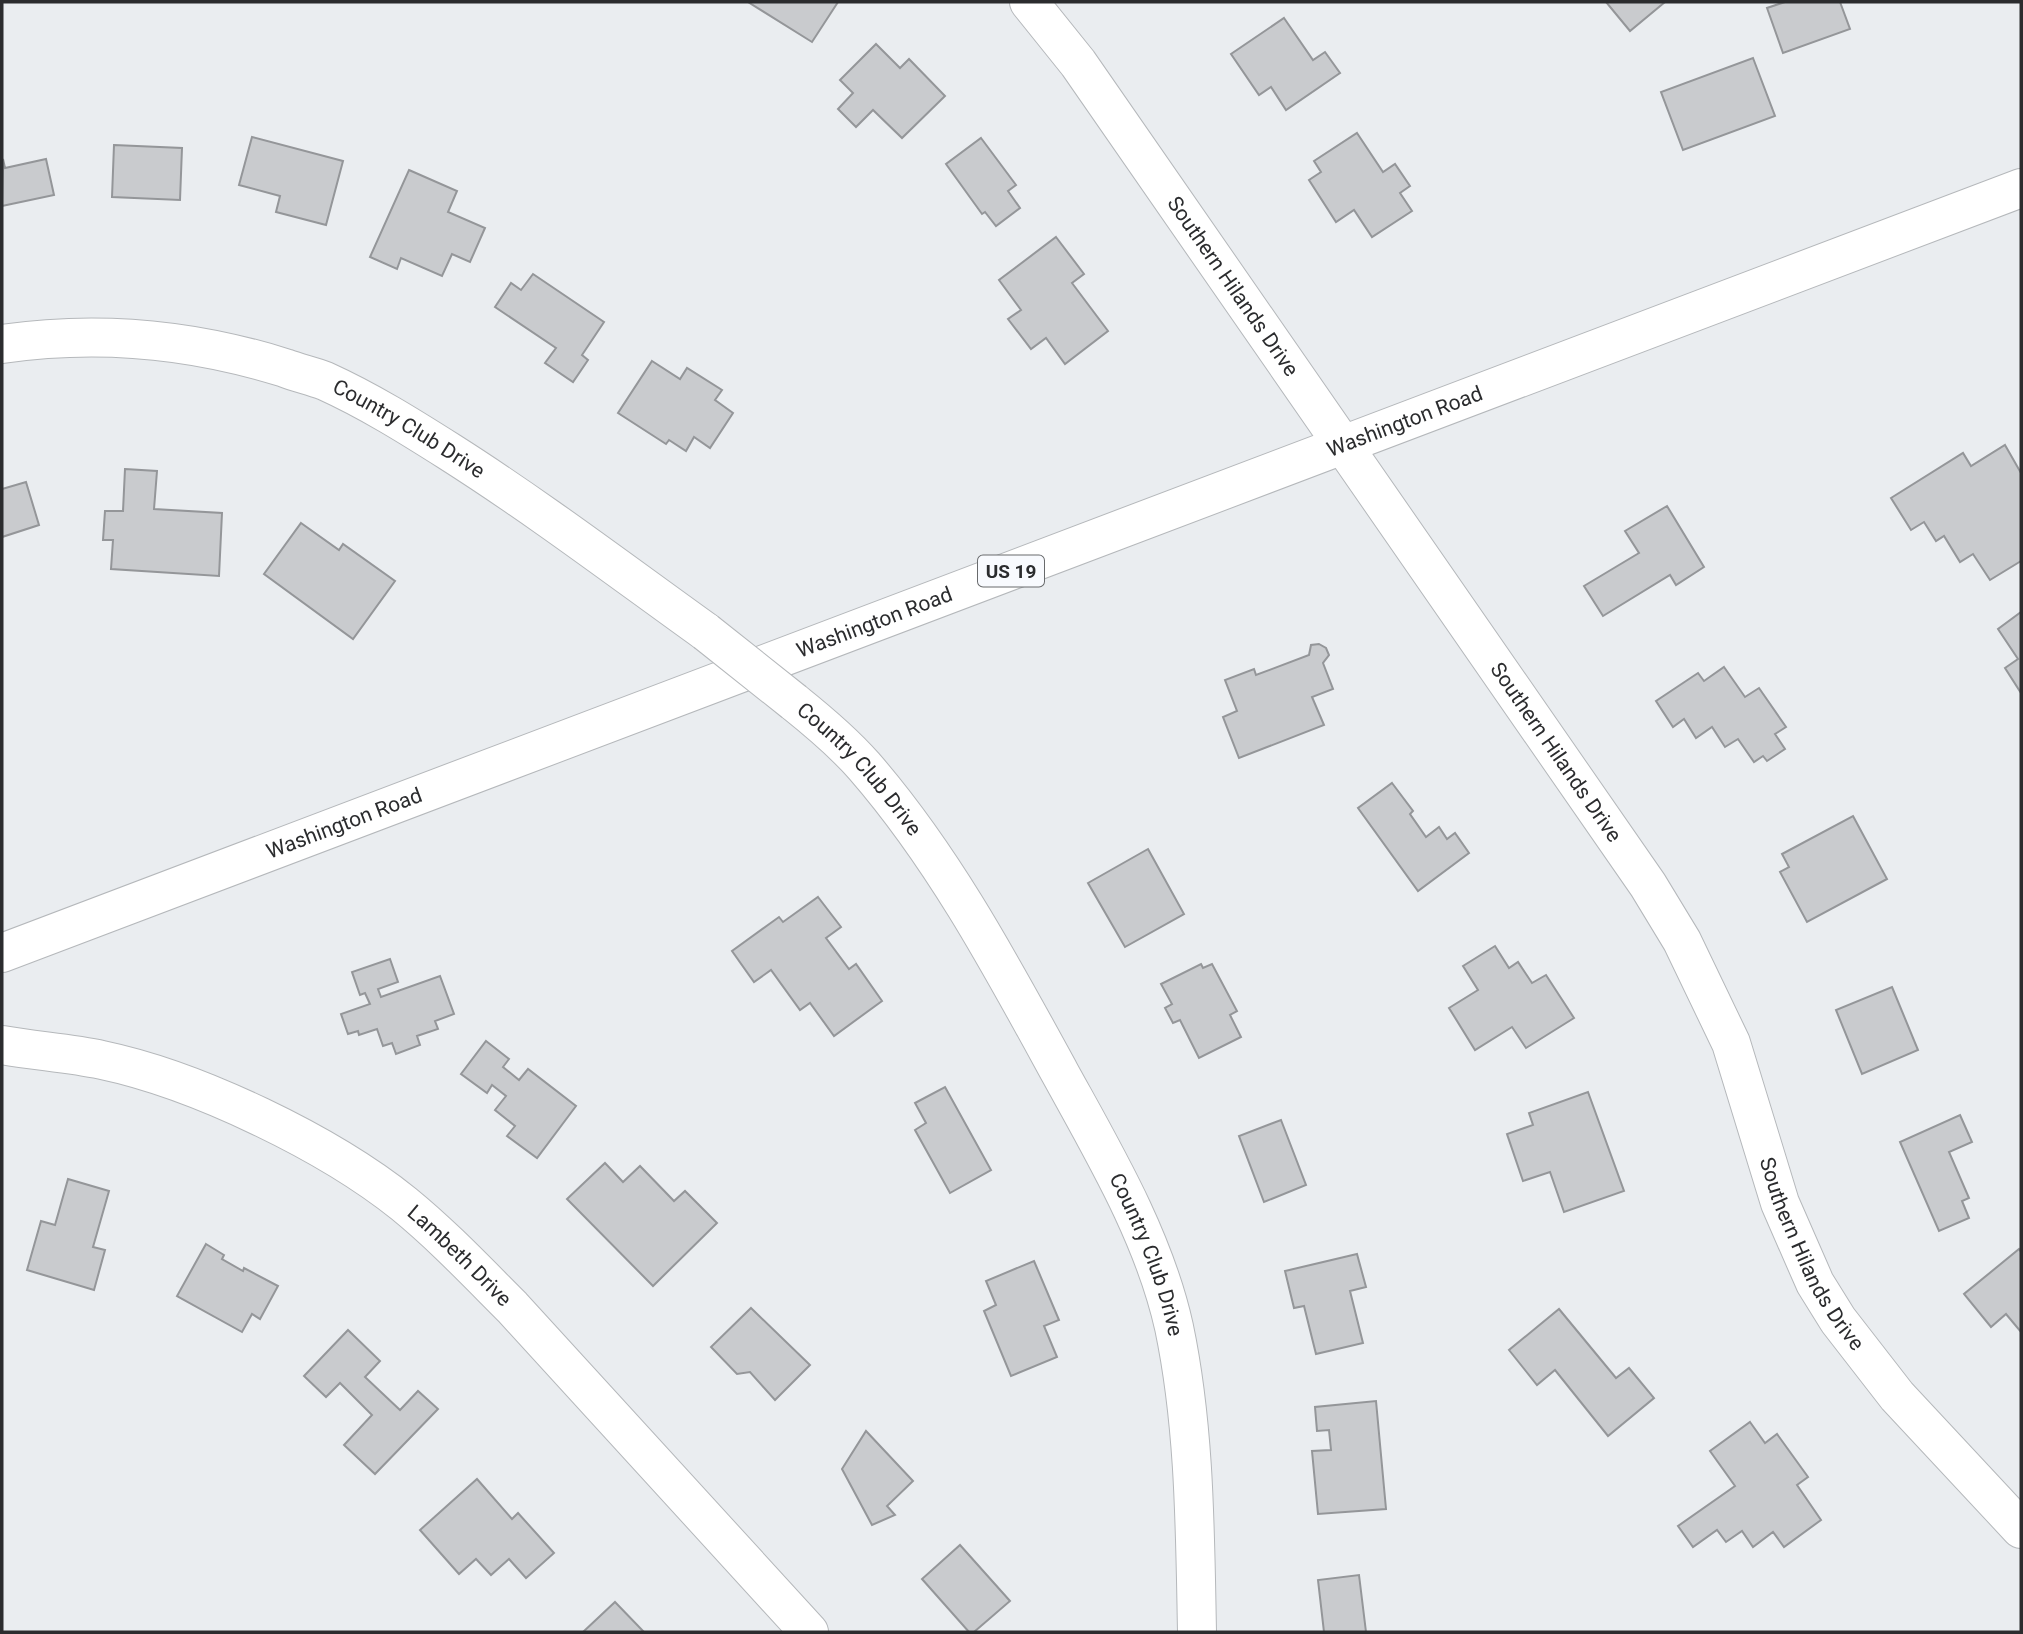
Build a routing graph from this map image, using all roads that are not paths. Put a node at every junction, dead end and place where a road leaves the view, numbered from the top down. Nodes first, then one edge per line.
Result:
1 (1029, 2) edge
2 (2021, 188) edge
3 (2, 344) edge
4 (1344, 444) junction
5 (2, 953) edge
6 (2, 1045) edge
7 (2021, 1529) edge
8 (809, 1632) edge
9 (1197, 1632) edge

1 - 4 street, Southern Hilands Drive
2 - 4 street, Washington Road / US 19
3 - 9 street, Country Club Drive, bridge
4 - 5 street, Washington Road / US 19
4 - 7 street, Southern Hilands Drive
6 - 8 street, Lambeth Drive

